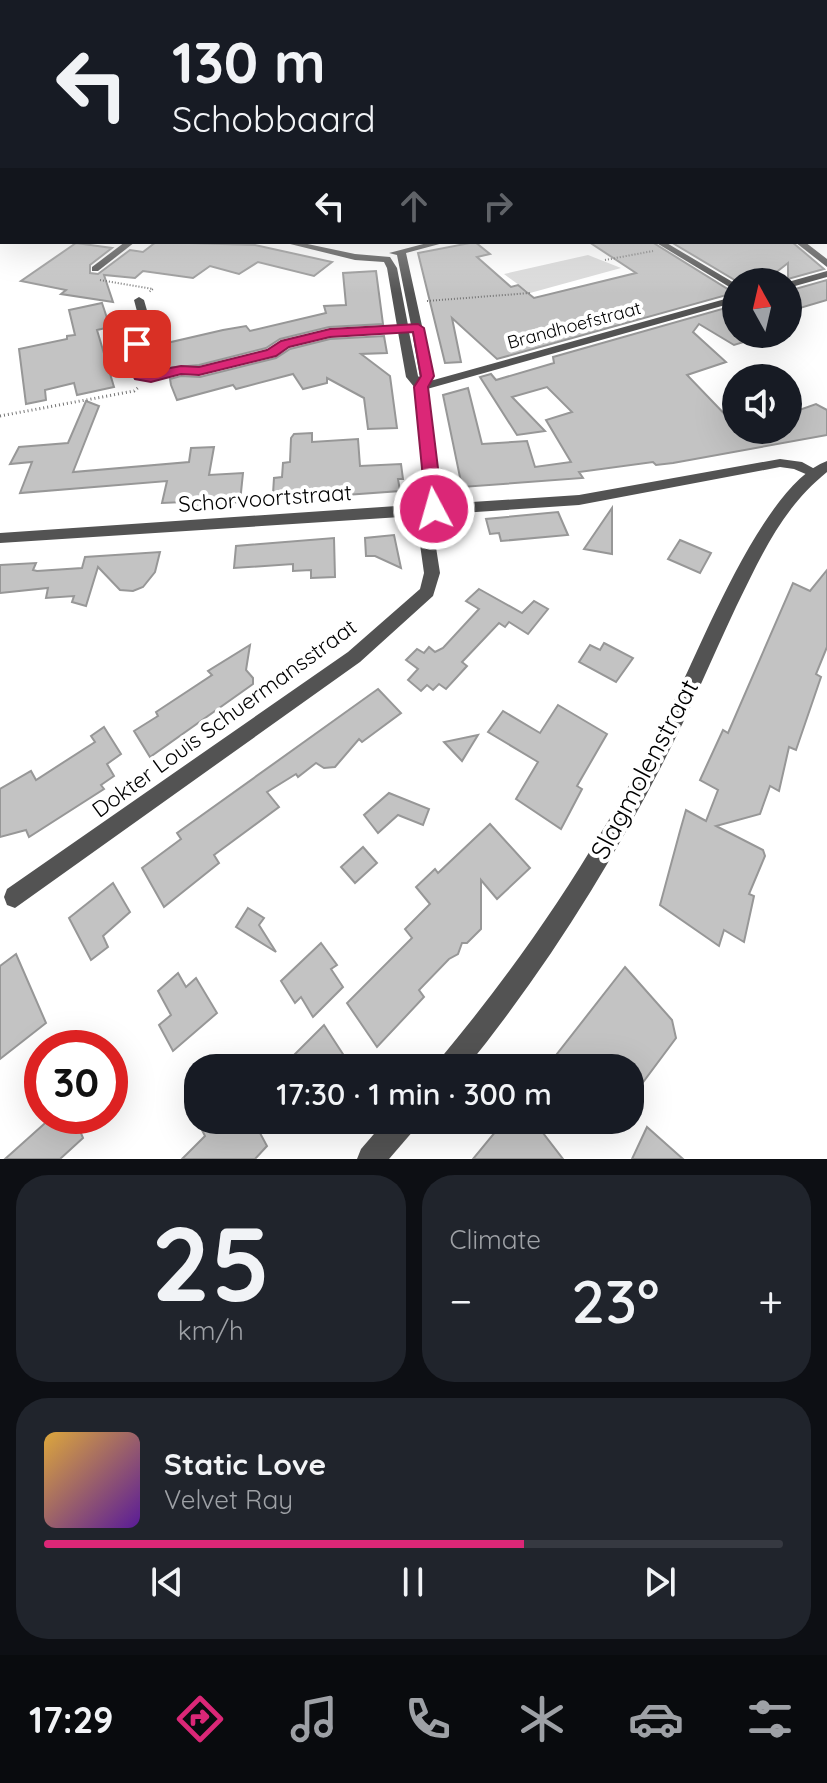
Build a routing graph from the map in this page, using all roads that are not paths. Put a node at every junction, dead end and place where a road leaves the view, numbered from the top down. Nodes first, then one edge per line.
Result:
1 (128, 244) edge
2 (295, 244) edge
3 (434, 244) edge
4 (659, 244) edge
5 (802, 244) edge
6 (401, 251) junction
7 (389, 263) junction
8 (827, 264) edge
9 (406, 267) junction
10 (95, 269) road end
11 (825, 276) edge
12 (722, 280) edge
13 (802, 282) edge
14 (139, 300) road end
15 (722, 303) edge
16 (418, 328) junction
17 (403, 329) junction
18 (421, 387) junction
19 (821, 469) edge
20 (430, 509) junction
21 (0, 538) edge
22 (15, 897) dead end
23 (460, 1054) edge
24 (392, 1134) edge
25 (371, 1159) edge

1 - 10 street
2 - 7 street
3 - 6 street
4 - 12 street
5 - 8 street
6 - 7 street
6 - 9 street
7 - 9 street
7 - 17 street
9 - 16 street
11 - 13 street
14 - 17 street
15 - 18 street, Brandhoefstraat
16 - 17 street
16 - 18 street
17 - 18 street
18 - 20 street, Dokter Louis Schuermansstraat
19 - 20 street, Schorvoortstraat
19 - 23 street, Slagmolenstraat
20 - 21 street, Schorvoortstraat
20 - 22 street, Dokter Louis Schuermansstraat
24 - 25 street

